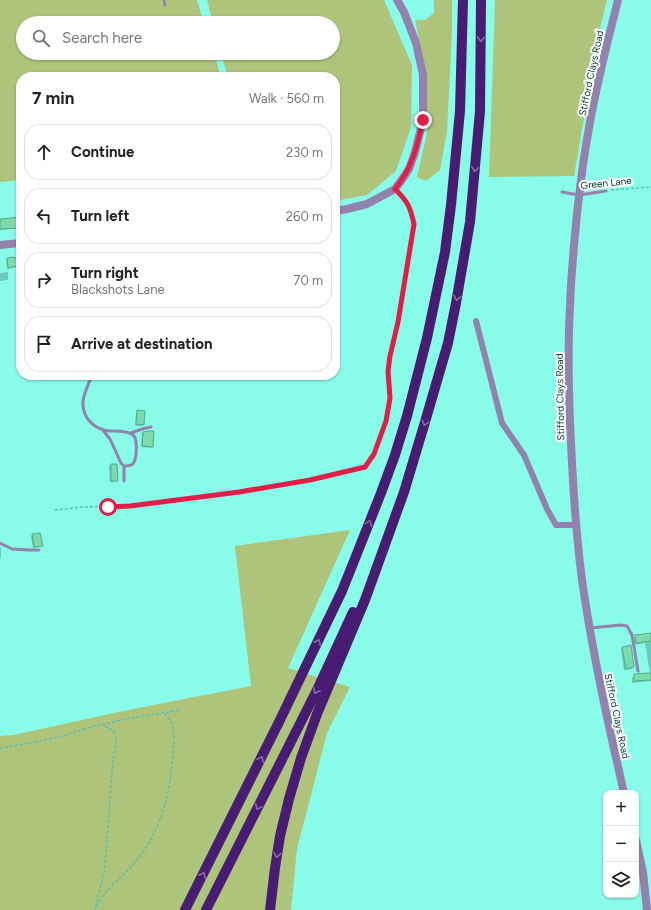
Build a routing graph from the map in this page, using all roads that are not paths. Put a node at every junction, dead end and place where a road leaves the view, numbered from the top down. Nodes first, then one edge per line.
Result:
1 (164, 0) edge
2 (397, 0) edge
3 (463, 0) edge
4 (481, 0) edge
5 (618, 0) edge
6 (165, 5) dead end
7 (395, 189) junction
8 (606, 191) road end
9 (562, 192) dead end
10 (579, 195) junction
11 (340, 210) edge
12 (16, 243) edge
13 (0, 245) edge
14 (476, 321) dead end
15 (90, 380) edge
16 (151, 427) dead end
17 (102, 429) junction
18 (131, 433) junction
19 (124, 466) junction
20 (344, 472) road end
21 (124, 481) dead end
22 (395, 515) junction
23 (576, 525) junction
24 (0, 543) edge
25 (39, 550) dead end
26 (590, 628) junction
27 (638, 671) dead end
28 (623, 790) edge
29 (639, 854) edge
30 (185, 910) edge
31 (206, 910) edge
32 (270, 910) edge
33 (647, 910) edge

1 - 6 lane
2 - 7 street
30 -> 3 highway
4 -> 22 highway
5 - 10 street, Stifford Clays Road
7 - 11 street
7 - 20 lane
8 - 10 lane, Green Lane
9 - 10 lane, Green Lane
10 - 23 street, Stifford Clays Road
12 - 13 street
14 - 23 street
15 - 17 lane
16 - 18 lane
17 - 18 lane
17 - 19 lane
18 - 19 lane
19 - 21 lane
22 -> 31 highway
22 -> 32 highway
23 - 26 street, Stifford Clays Road
24 - 25 lane
26 - 27 lane
26 - 28 street, Stifford Clays Road
29 - 33 street

